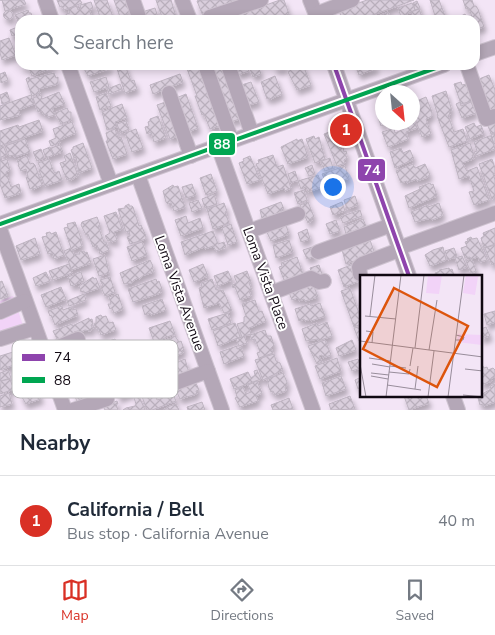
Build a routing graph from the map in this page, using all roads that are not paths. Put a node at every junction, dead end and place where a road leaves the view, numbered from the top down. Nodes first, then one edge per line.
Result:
1 (45, 0) edge
2 (133, 0) edge
3 (182, 0) edge
4 (260, 0) edge
5 (310, 0) edge
6 (352, 0) edge
7 (50, 15) edge
8 (138, 15) edge
9 (188, 15) edge
10 (216, 15) edge
11 (316, 15) edge
12 (321, 15) edge
13 (495, 47) edge
14 (480, 52) edge
15 (70, 70) edge
16 (207, 70) edge
17 (230, 70) edge
18 (336, 70) edge
19 (430, 70) edge
20 (469, 70) edge
21 (170, 93) dead end
22 (347, 100) junction
23 (495, 116) edge
24 (252, 134) junction
25 (232, 142) junction
26 (218, 146) junction
27 (190, 156) junction
28 (138, 175) junction
29 (111, 184) junction
30 (495, 213) edge
31 (298, 214) dead end
32 (0, 224) edge
33 (391, 225) junction
34 (0, 230) edge
35 (249, 231) junction
36 (399, 249) junction
37 (318, 252) dead end
38 (360, 274) dead end
39 (409, 275) edge
40 (324, 281) dead end
41 (271, 293) junction
42 (25, 302) junction
43 (0, 312) edge
44 (35, 328) junction
45 (0, 339) edge
46 (39, 340) edge
47 (208, 371) junction
48 (178, 382) edge
49 (61, 398) edge
50 (454, 398) edge
51 (107, 399) dead end
52 (65, 410) edge
53 (73, 410) edge
54 (222, 410) edge
55 (313, 410) edge
56 (458, 410) edge

1 - 7 street
2 - 8 street
3 - 9 street
4 - 10 street
5 - 11 street
6 - 12 street
13 - 14 street
15 - 29 street
16 - 25 street
17 - 24 street
18 - 22 street
19 - 22 street
20 - 23 street
21 - 27 street
22 - 24 street
22 - 33 street
24 - 25 street
25 - 26 street
26 - 27 street
26 - 35 street, Loma Vista Place
27 - 28 street
28 - 29 street
28 - 47 street, Loma Vista Avenue
29 - 32 street
30 - 36 street
31 - 35 street
33 - 36 street
33 - 37 street
34 - 42 street
35 - 41 street, Loma Vista Place
36 - 38 street
36 - 39 street
40 - 41 street
41 - 55 street, Loma Vista Place
42 - 43 street
42 - 44 street
44 - 45 street
44 - 46 street
47 - 48 street
47 - 54 street, Loma Vista Avenue
49 - 52 street
50 - 56 street
51 - 53 street

